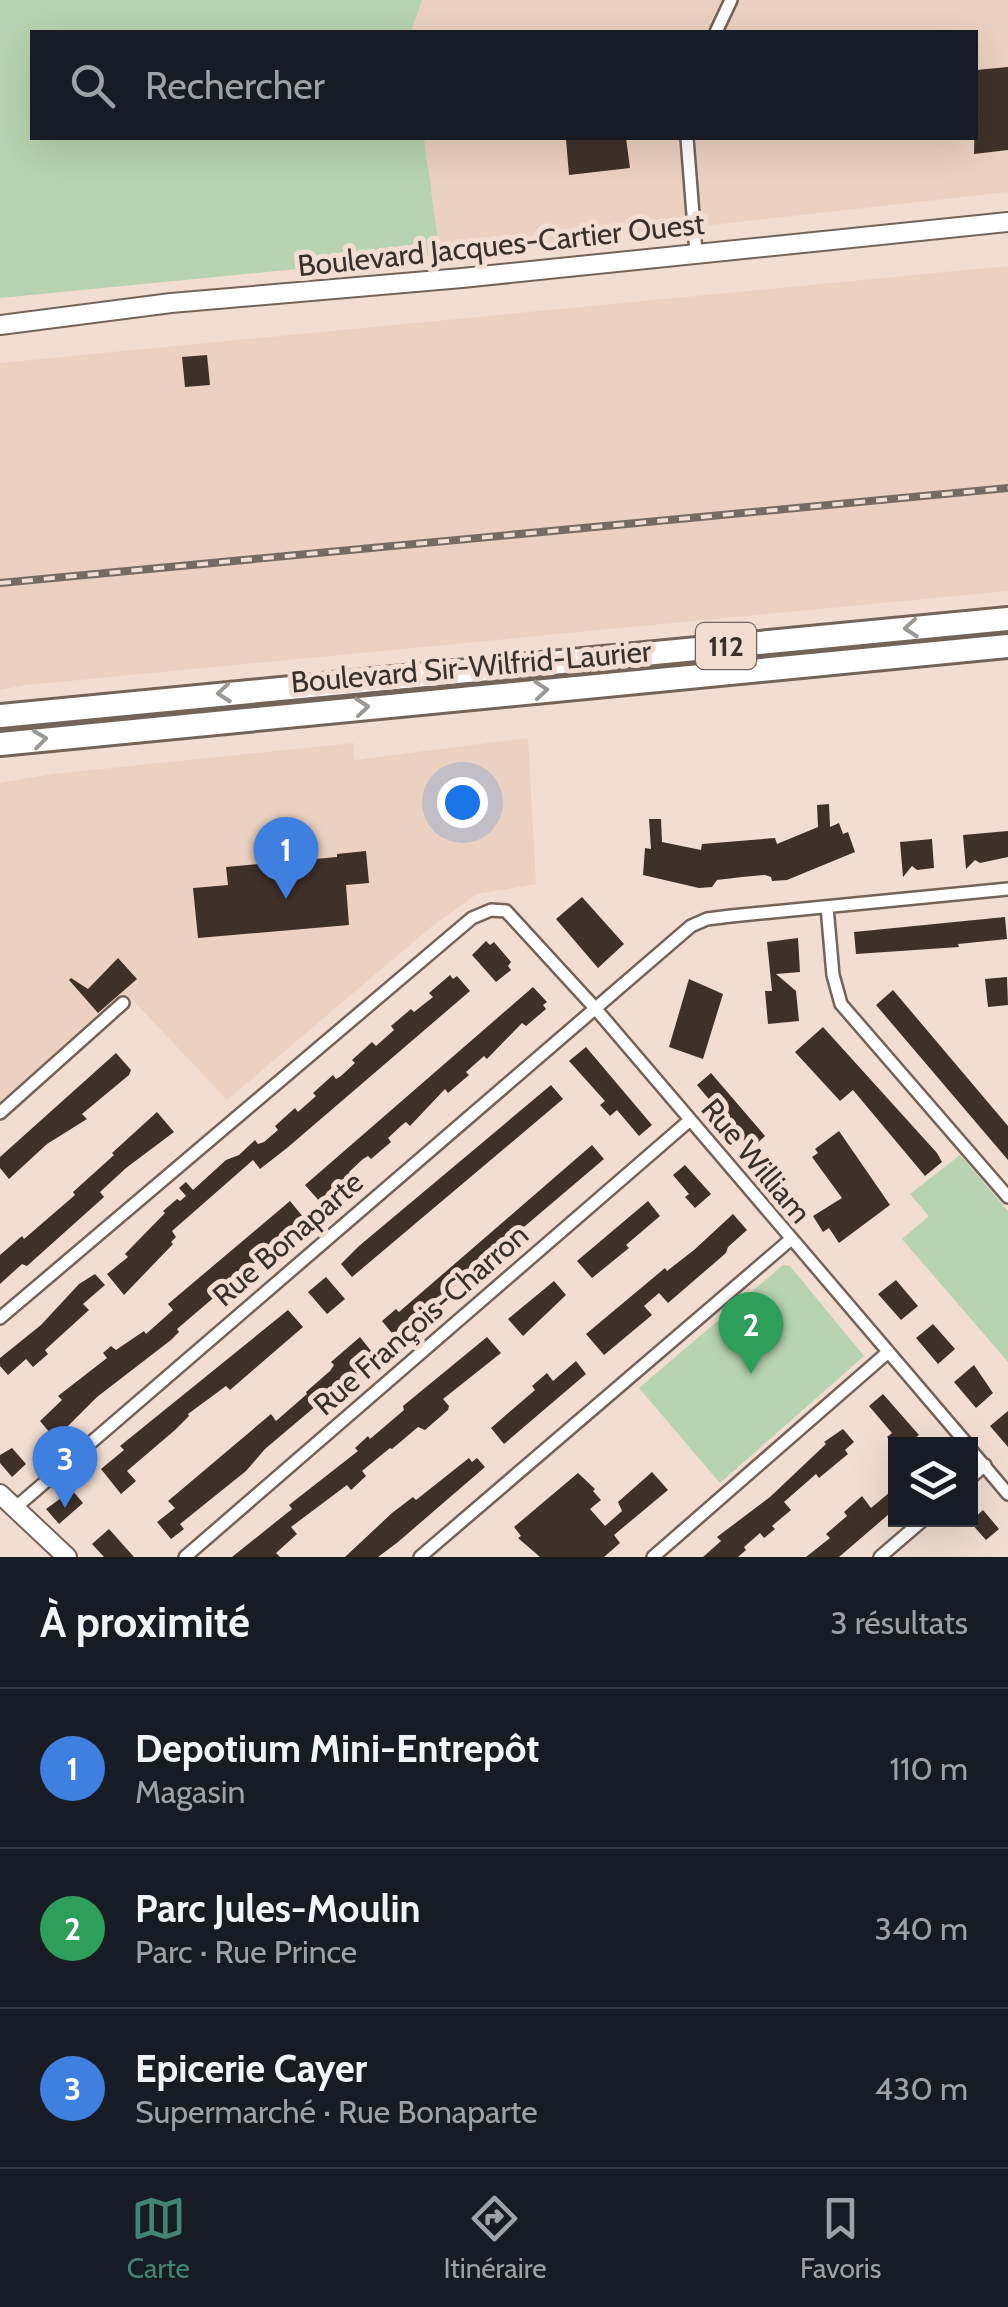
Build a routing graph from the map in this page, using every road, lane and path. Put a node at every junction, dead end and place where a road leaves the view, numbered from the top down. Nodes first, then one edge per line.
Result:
1 (730, 0) edge
2 (717, 30) edge
3 (687, 140) edge
4 (1008, 222) edge
5 (696, 253) junction
6 (0, 324) edge
7 (1008, 619) edge
8 (1008, 646) edge
9 (0, 716) edge
10 (0, 744) edge
11 (1008, 890) edge
12 (828, 908) junction
13 (123, 1003) dead end
14 (594, 1008) junction
15 (0, 1112) edge
16 (690, 1120) junction
17 (1008, 1197) edge
18 (790, 1240) junction
19 (0, 1318) edge
20 (887, 1354) junction
21 (959, 1437) edge
22 (978, 1458) edge
23 (985, 1466) junction
24 (978, 1472) edge
25 (0, 1494) edge
26 (1008, 1494) edge
27 (14, 1508) junction
28 (915, 1527) edge
29 (67, 1557) edge
30 (185, 1557) edge
31 (420, 1557) edge
32 (653, 1557) edge
33 (880, 1557) edge

1 - 2 street
3 - 5 street
4 - 5 main road, Boulevard Jacques-Cartier Ouest
5 - 6 main road, Boulevard Jacques-Cartier Ouest
7 -> 9 highway, Boulevard Sir-Wilfrid-Laurier / 112
10 -> 8 highway, Boulevard Sir-Wilfrid-Laurier / 112
11 - 12 street, Rue Bonaparte
12 - 14 street, Rue Bonaparte
12 - 17 street
13 - 15 street
14 - 16 street, Rue William
14 - 19 street, Rue William
14 - 27 street, Rue Bonaparte
16 - 18 street, Rue William
16 - 30 street, Rue François-Charron
18 - 20 street, Rue William
18 - 31 street
20 - 21 street, Rue William
20 - 32 street
22 - 23 street, Rue William
23 - 24 street
23 - 26 street, Rue William
25 - 27 main road
27 - 29 main road
28 - 33 street

